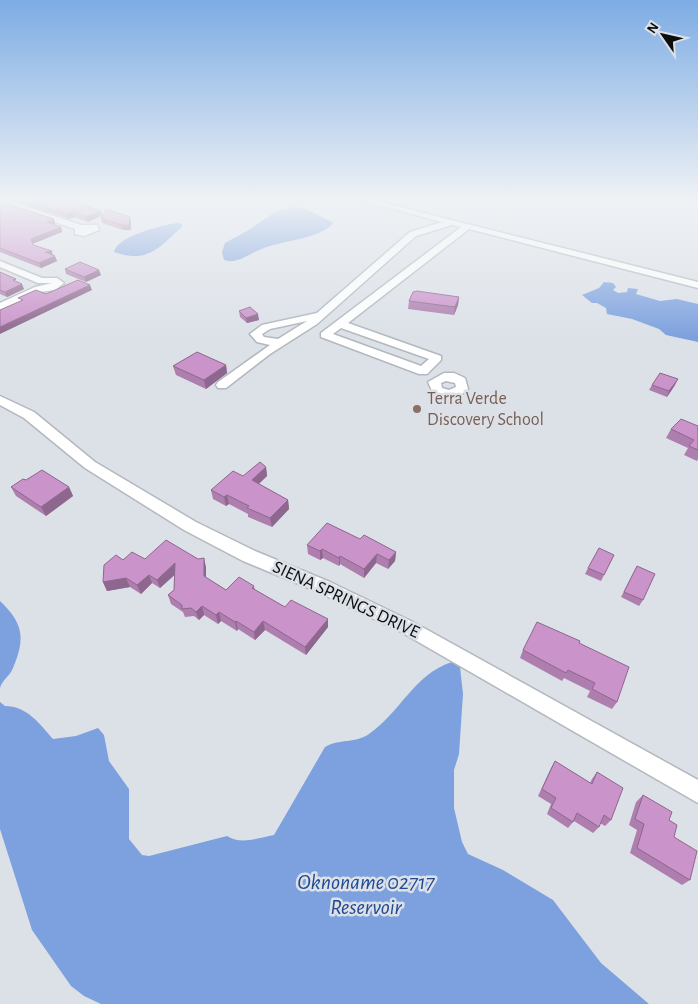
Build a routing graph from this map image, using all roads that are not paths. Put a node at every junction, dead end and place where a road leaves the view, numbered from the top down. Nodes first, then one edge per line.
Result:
1 (402, 245) edge
2 (443, 245) edge
3 (540, 245) edge
4 (0, 264) edge
5 (698, 286) edge
6 (0, 307) edge
7 (324, 314) junction
8 (340, 324) junction
9 (281, 343) junction
10 (423, 371) junction
11 (440, 378) dead end
12 (222, 384) dead end
13 (0, 400) edge
14 (698, 792) edge

1 - 7 street
2 - 8 street
3 - 5 street
4 - 6 street
7 - 9 street
7 - 9 street
8 - 10 street
8 - 10 street
9 - 12 street
10 - 11 street
13 - 14 street, SIENA SPRINGS DRIVE

